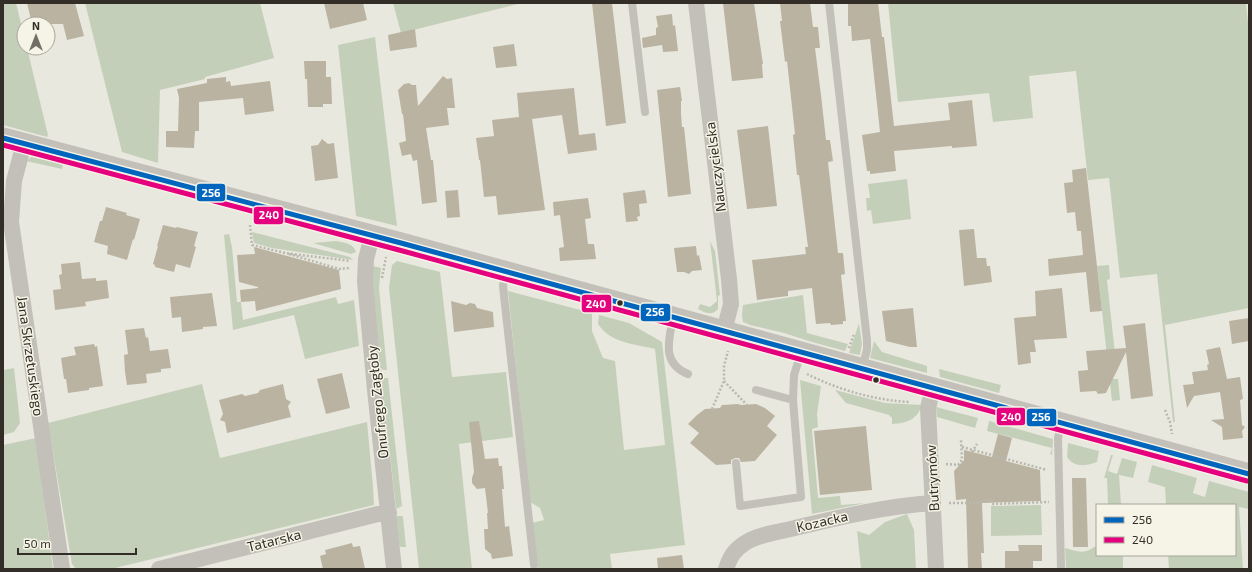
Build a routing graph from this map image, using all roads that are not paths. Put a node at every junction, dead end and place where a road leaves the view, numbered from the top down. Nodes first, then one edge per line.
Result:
1 (632, 3) edge
2 (696, 3) edge
3 (829, 3) edge
4 (645, 112) dead end
5 (3, 138) edge
6 (24, 143) junction
7 (7, 223) edge
8 (372, 236) junction
9 (506, 272) junction
10 (673, 318) junction
11 (726, 341) junction
12 (803, 362) junction
13 (861, 369) junction
14 (688, 374) dead end
15 (933, 388) junction
16 (756, 390) dead end
17 (793, 400) junction
18 (1061, 423) junction
19 (736, 463) dead end
20 (1249, 474) edge
21 (933, 503) junction
22 (389, 513) junction
23 (534, 565) dead end
24 (62, 569) edge
25 (159, 569) edge
26 (394, 569) edge
27 (726, 569) edge
28 (936, 569) edge
29 (1061, 569) edge

1 - 4 lane
2 - 11 street, Nauczycielska
3 - 13 lane
5 - 6 street
6 - 7 street, Jana Skrzetuskiego
6 - 8 street
7 - 24 street, Jana Skrzetuskiego
8 - 9 street
8 - 22 street, Onufrego Zagłoby
9 - 10 street
9 - 23 lane
10 - 11 street
10 - 14 lane
11 - 12 street
12 - 13 street
12 - 17 lane
13 - 15 street
15 - 18 street
15 - 21 street, Butrymów
16 - 17 lane
17 - 19 lane
18 - 20 street
18 - 29 lane
21 - 27 street, Kozacka
21 - 28 street, Butrymów
22 - 25 street, Tatarska
22 - 26 street, Onufrego Zagłoby

